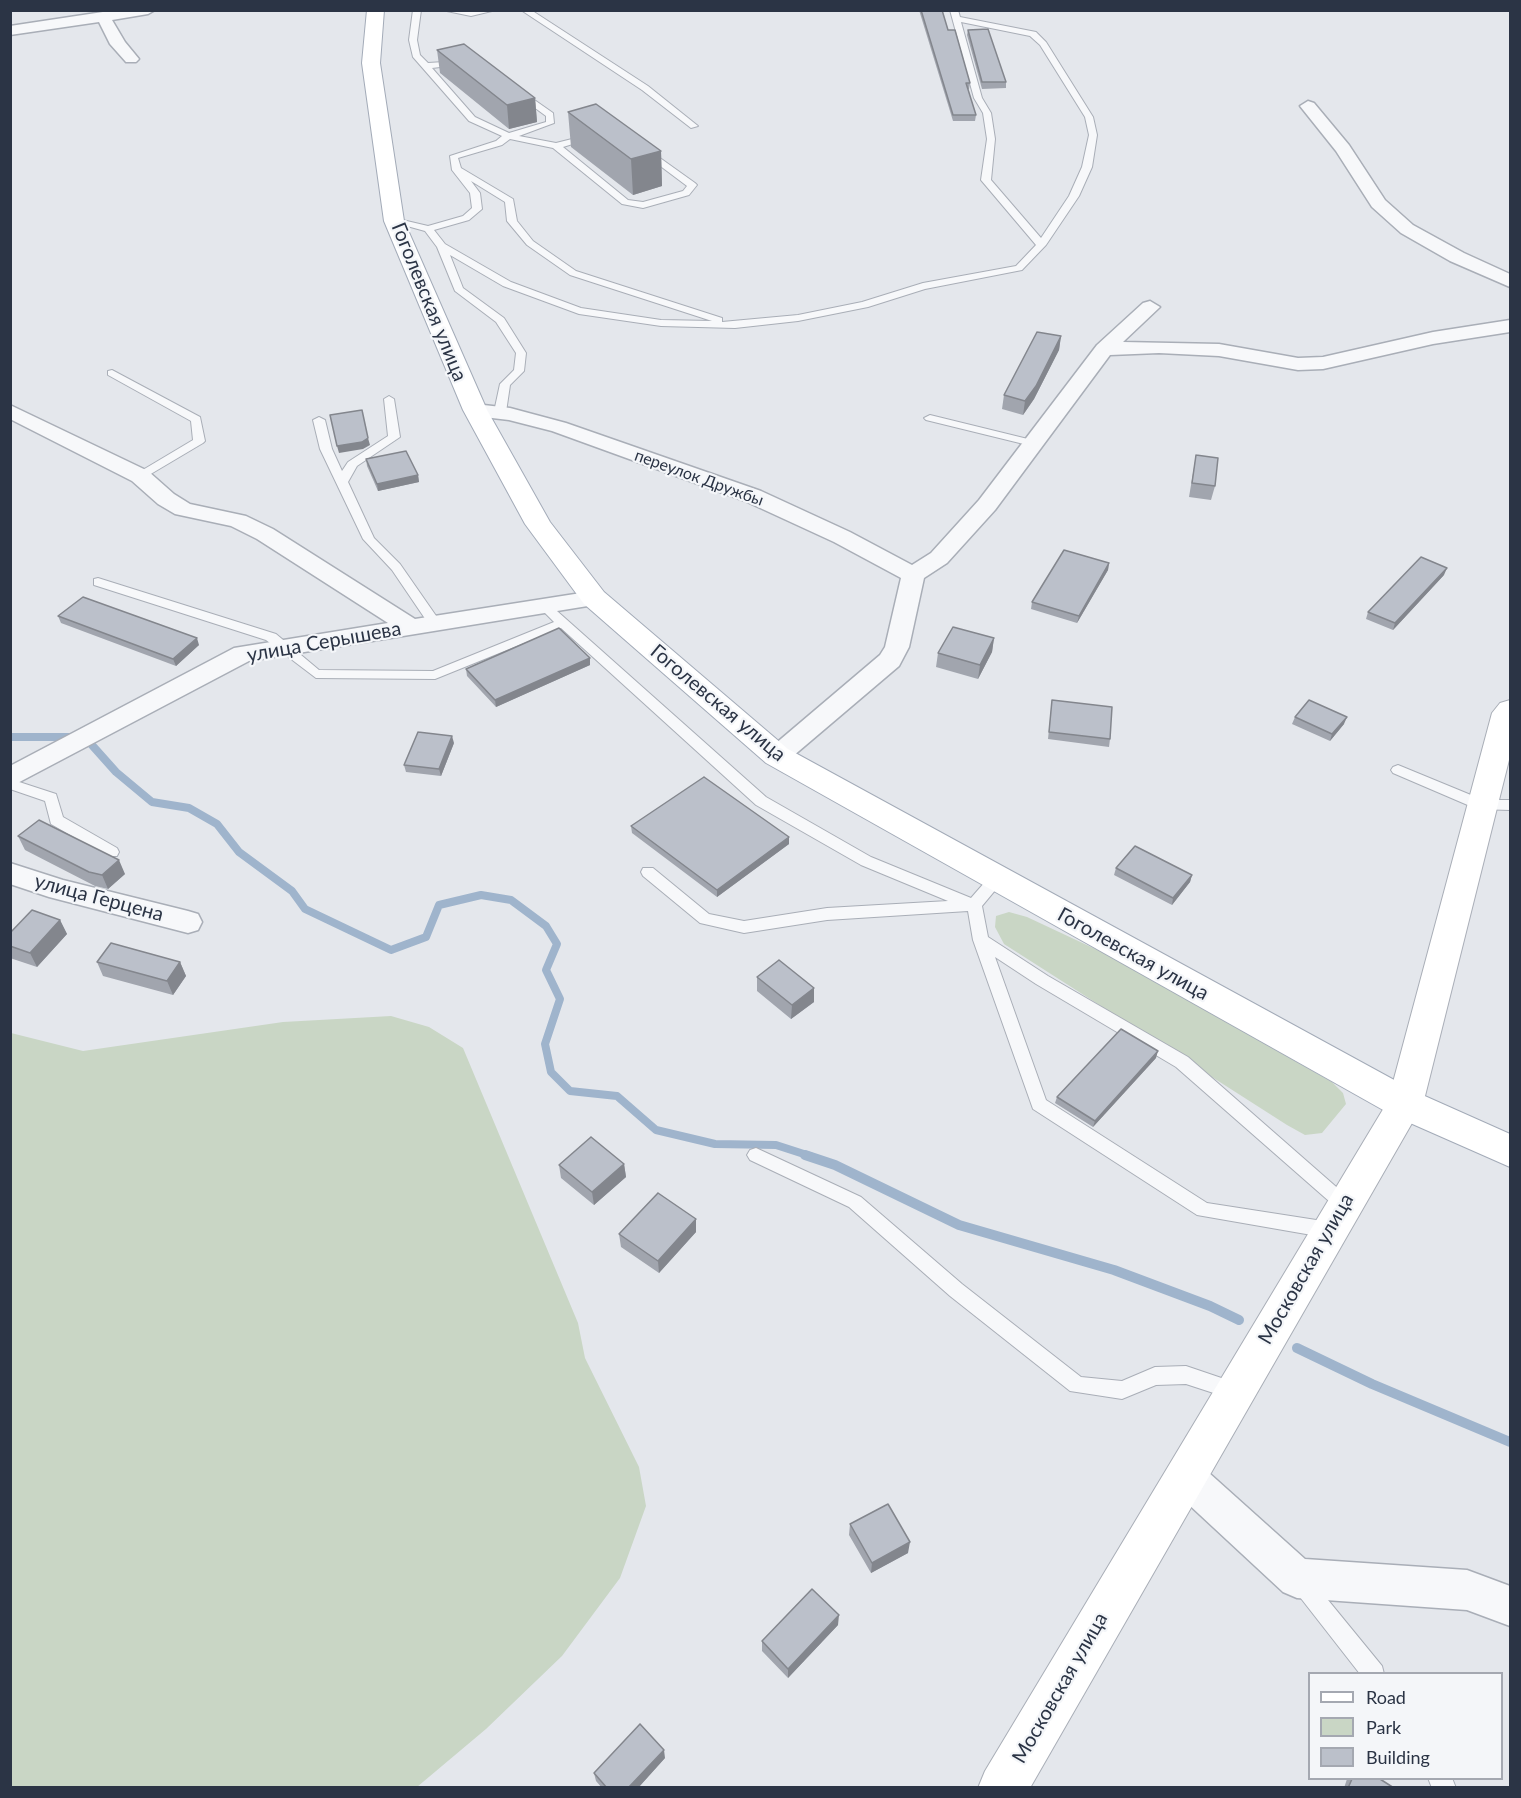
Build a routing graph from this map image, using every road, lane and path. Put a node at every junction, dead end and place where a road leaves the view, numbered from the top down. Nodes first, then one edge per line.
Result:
1 (148, 10) edge
2 (376, 10) edge
3 (417, 10) edge
4 (446, 10) edge
5 (492, 10) edge
6 (525, 10) edge
7 (954, 14) edge
8 (104, 18) junction
9 (10, 31) edge
10 (131, 59) dead end
11 (465, 63) edge
12 (424, 66) junction
13 (515, 90) edge
14 (1308, 106) dead end
15 (694, 126) dead end
16 (598, 134) edge
17 (508, 136) junction
18 (556, 146) junction
19 (640, 147) edge
20 (458, 170) junction
21 (394, 221) junction
22 (428, 229) junction
23 (1041, 245) junction
24 (442, 246) junction
25 (1510, 281) edge
26 (1150, 307) dead end
27 (735, 326) junction
28 (1510, 326) edge
29 (1104, 349) junction
30 (112, 373) dead end
31 (389, 399) dead end
32 (10, 411) edge
33 (487, 411) junction
34 (930, 418) dead end
35 (320, 420) dead end
36 (1032, 443) junction
37 (140, 476) junction
38 (342, 482) junction
39 (913, 575) junction
40 (98, 582) dead end
41 (594, 598) junction
42 (553, 615) junction
43 (423, 625) junction
44 (283, 647) junction
45 (1510, 710) edge
46 (777, 756) junction
47 (1398, 770) dead end
48 (10, 778) edge
49 (10, 784) edge
50 (1496, 805) edge
51 (111, 852) dead end
52 (648, 872) dead end
53 (10, 873) edge
54 (997, 878) junction
55 (974, 905) junction
56 (188, 922) dead end
57 (981, 940) junction
58 (1405, 1104) junction
59 (1510, 1151) edge
60 (756, 1155) dead end
61 (1336, 1217) junction
62 (1234, 1391) junction
63 (1185, 1476) junction
64 (1297, 1578) junction
65 (1510, 1606) edge
66 (1372, 1672) edge
67 (1002, 1788) edge

1 - 8 street
2 - 21 main road, Гоголевская улица
3 - 12 lane
4 - 5 lane
6 - 15 lane
7 - 23 lane
7 - 23 lane
8 - 9 street
8 - 10 street
11 - 12 lane
12 - 17 lane
13 - 17 lane
14 - 25 street
16 - 18 lane
17 - 18 lane
17 - 20 lane
18 - 19 lane
20 - 22 lane
20 - 27 lane
21 - 22 lane
21 - 33 main road, Гоголевская улица
22 - 24 lane
23 - 27 lane
24 - 27 lane
24 - 33 lane
26 - 29 street
28 - 29 street
29 - 36 street
30 - 37 lane
31 - 38 lane
32 - 37 street
33 - 39 street, переулок Дружбы
33 - 41 main road, Гоголевская улица
34 - 36 lane
35 - 38 lane
36 - 39 street
37 - 43 street
38 - 43 lane
39 - 46 street
40 - 44 lane
41 - 42 street, улица Серышева
41 - 46 main road, Гоголевская улица
42 - 43 street, улица Серышева
42 - 44 lane
42 - 55 lane
43 - 44 street, улица Серышева
44 - 48 street, улица Серышева
45 - 50 main road, Московская улица
46 - 54 main road, Гоголевская улица
47 - 50 lane
49 - 51 lane
50 - 58 main road, Московская улица
52 - 55 lane
53 - 56 street, улица Герцена
54 - 55 lane
54 - 58 main road, Гоголевская улица
55 - 57 lane
57 - 61 lane
57 - 61 lane
58 - 59 main road, Гоголевская улица
58 - 61 main road, Московская улица
60 - 62 lane
61 - 62 main road, Московская улица
62 - 63 main road, Московская улица
63 - 64 street
63 - 67 main road, Московская улица
64 - 65 street
64 - 66 lane

